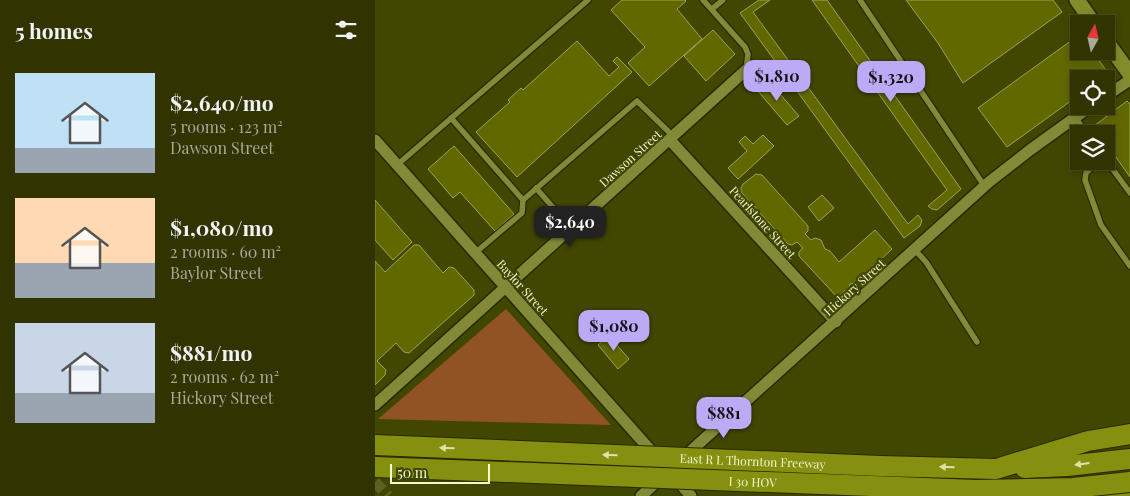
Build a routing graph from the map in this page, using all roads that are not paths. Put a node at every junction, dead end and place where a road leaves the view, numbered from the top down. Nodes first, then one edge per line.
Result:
1 (588, 0) edge
2 (703, 0) edge
3 (723, 0) edge
4 (860, 0) edge
5 (1077, 0) edge
6 (712, 9) junction
7 (1088, 15) edge
8 (1115, 53) edge
9 (746, 70) joint
10 (1130, 74) edge
11 (1130, 80) edge
12 (1115, 90) edge
13 (1079, 115) edge
14 (451, 118) junction
15 (1075, 118) junction
16 (1080, 125) edge
17 (672, 138) junction
18 (375, 140) edge
19 (397, 165) junction
20 (1089, 170) edge
21 (1113, 170) edge
22 (985, 187) junction
23 (536, 188) junction
24 (1130, 193) edge
25 (523, 200) junction
26 (571, 229) junction
27 (915, 250) junction
28 (475, 253) junction
29 (1130, 266) edge
30 (506, 287) junction
31 (836, 322) junction
32 (977, 342) dead end
33 (375, 405) edge
34 (1130, 434) edge
35 (375, 445) edge
36 (1130, 459) edge
37 (375, 467) edge
38 (996, 469) junction
39 (668, 472) junction
40 (375, 476) edge
41 (1130, 482) edge
42 (1130, 492) edge
43 (641, 496) edge
44 (691, 496) edge
45 (860, 496) edge
46 (1093, 496) edge

1 - 14 lane
2 - 6 lane
3 - 6 lane
4 - 22 lane
5 - 7 main road
6 - 9 lane
8 - 10 main road
9 - 17 street, Dawson Street
11 - 12 street
13 - 15 street, Hickory Street
14 - 19 lane
14 - 25 lane
15 - 16 lane
15 - 22 street, Hickory Street
17 - 23 lane
17 - 26 street, Dawson Street
17 - 31 street, Pearlstone Street
18 - 19 street, Baylor Street
19 - 28 street, Baylor Street
20 - 29 lane
21 - 24 lane
22 - 27 street, Hickory Street
23 - 25 lane
23 - 26 lane
25 - 28 lane
26 - 30 street, Dawson Street
27 - 31 street, Hickory Street
27 - 32 lane
28 - 30 street, Baylor Street
30 - 33 street, Dawson Street
30 - 39 street, Baylor Street
31 - 39 street, Hickory Street
34 - 38 highway
38 -> 35 highway, East R L Thornton Freeway, bridge
36 -> 38 highway, East R L Thornton Freeway
37 - 41 highway, I 30 HOV, bridge
39 - 43 street, Hickory Street
39 - 44 street, Baylor Street
40 - 45 highway, I 30 HOV
42 - 46 highway

